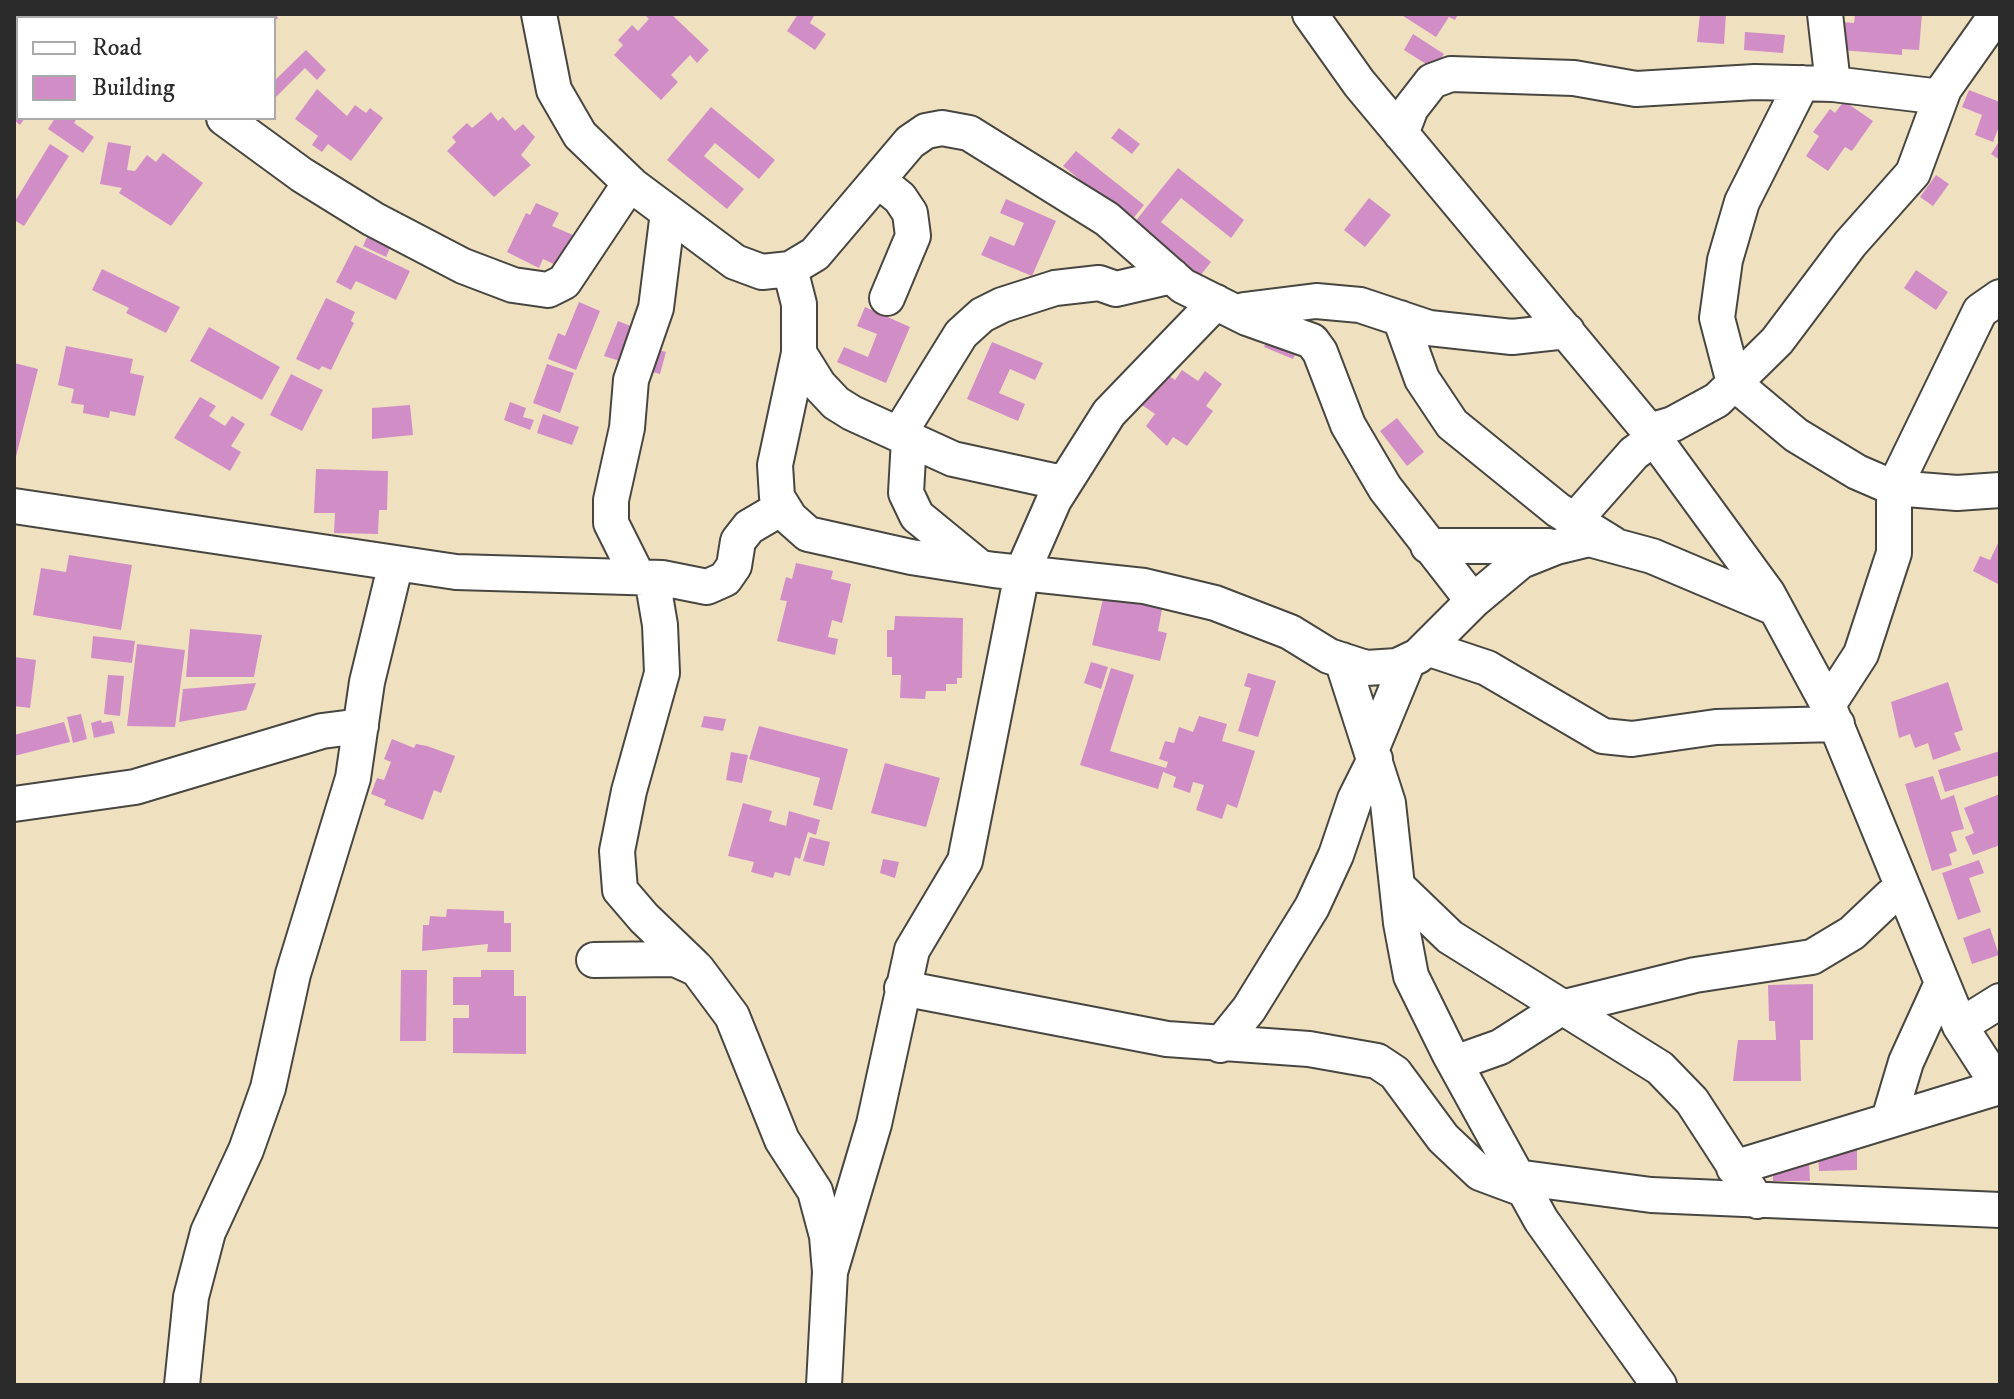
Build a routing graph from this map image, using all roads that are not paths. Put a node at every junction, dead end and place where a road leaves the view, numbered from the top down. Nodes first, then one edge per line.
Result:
1 (539, 14) edge
2 (1310, 14) edge
3 (1825, 14) edge
4 (1997, 14) edge
5 (1818, 83) junction
6 (1941, 97) junction
7 (227, 120) edge
8 (1401, 134) junction
9 (878, 180) junction
10 (630, 183) junction
11 (668, 212) junction
12 (790, 269) junction
13 (1172, 276) junction
14 (2000, 297) edge
15 (887, 298) dead end
16 (1226, 307) junction
17 (1400, 318) junction
18 (1567, 331) junction
19 (799, 353) junction
20 (1734, 383) junction
21 (1652, 434) junction
22 (904, 436) junction
23 (1063, 483) junction
24 (1894, 488) junction
25 (2000, 490) edge
26 (14, 506) edge
27 (783, 507) junction
28 (1565, 533) junction
29 (1428, 546) junction
30 (396, 563) junction
31 (980, 568) junction
32 (1022, 573) junction
33 (645, 577) junction
34 (1473, 601) junction
35 (1775, 608) junction
36 (1418, 655) junction
37 (1342, 660) junction
38 (1832, 715) junction
39 (361, 726) junction
40 (1374, 754) junction
41 (14, 804) edge
42 (1397, 886) junction
43 (1891, 896) dead end
44 (594, 960) dead end
45 (697, 969) junction
46 (1942, 983) junction
47 (902, 988) junction
48 (2000, 1001) edge
49 (1561, 1008) junction
50 (1960, 1026) junction
51 (1220, 1045) junction
52 (1455, 1063) junction
53 (2000, 1088) edge
54 (1889, 1119) junction
55 (1734, 1168) junction
56 (1520, 1183) junction
57 (1757, 1201) junction
58 (2000, 1210) edge
59 (830, 1272) junction
60 (182, 1385) edge
61 (824, 1385) edge
62 (1659, 1385) edge

1 - 10 street
2 - 8 street
3 - 5 street
4 - 6 street
5 - 6 street
5 - 8 street
5 - 20 street
6 - 20 street
7 - 10 street
8 - 18 street
9 - 12 street
9 - 13 street
9 - 15 street
10 - 11 street
11 - 12 street
11 - 33 street
12 - 19 street
13 - 16 street
13 - 22 street
14 - 24 street
16 - 17 street
16 - 23 street
16 - 29 street
17 - 18 street
17 - 28 street
18 - 21 street
19 - 22 street
19 - 27 street
20 - 21 street
20 - 24 street
21 - 28 street
21 - 35 street
22 - 23 street
22 - 31 street
23 - 32 street
24 - 25 street
24 - 38 street
26 - 30 street
27 - 31 street
27 - 33 street
28 - 29 street
28 - 34 street
28 - 35 street
29 - 34 street
30 - 33 street
30 - 39 street
31 - 32 street
32 - 37 street
32 - 47 street
33 - 45 street
34 - 36 street
35 - 38 street
36 - 37 street
36 - 38 street
36 - 40 street
37 - 40 street
38 - 46 street
39 - 41 street
39 - 60 street
40 - 42 street
40 - 51 street
42 - 49 street
42 - 52 street
43 - 49 street
44 - 45 street
45 - 59 street
46 - 50 street
46 - 54 street
47 - 51 street
47 - 59 street
48 - 50 street
49 - 52 street
49 - 55 street
50 - 53 street
51 - 56 street
52 - 56 street
53 - 54 street
54 - 55 street
55 - 57 street
56 - 57 street
56 - 62 street
57 - 58 street
59 - 61 street

